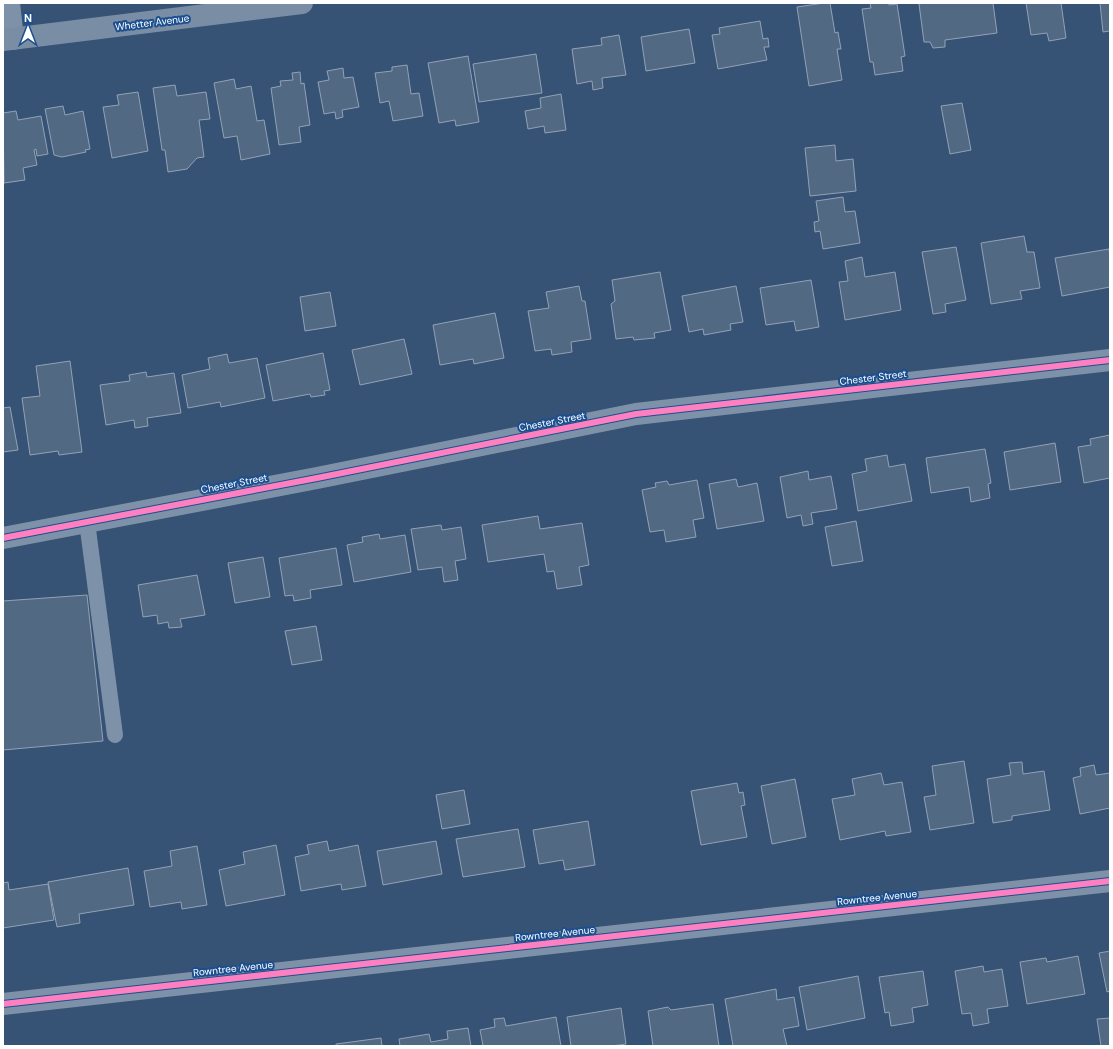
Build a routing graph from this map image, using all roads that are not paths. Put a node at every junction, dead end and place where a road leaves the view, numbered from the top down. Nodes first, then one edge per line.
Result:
1 (9, 3) edge
2 (302, 3) edge
3 (8, 39) edge
4 (1110, 360) edge
5 (87, 522) junction
6 (3, 538) edge
7 (115, 735) dead end
8 (1110, 881) edge
9 (3, 1004) edge

1 - 3 street
2 - 3 street, Whetter Avenue
4 - 5 street, Chester Street
5 - 6 street, Chester Street
5 - 7 lane
8 - 9 street, Rowntree Avenue

